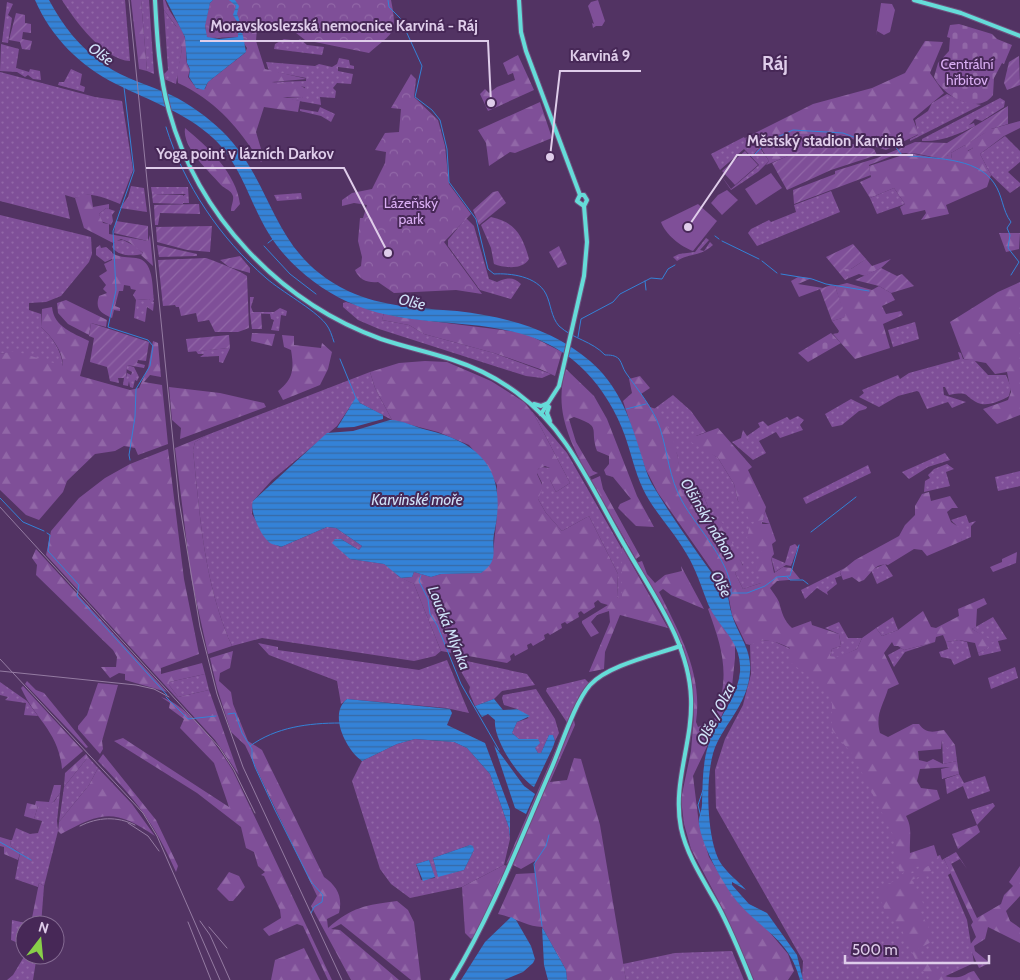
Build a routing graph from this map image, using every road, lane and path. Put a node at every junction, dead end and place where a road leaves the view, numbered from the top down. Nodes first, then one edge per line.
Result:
1 (155, 0) edge
2 (520, 0) edge
3 (914, 0) edge
4 (1020, 36) edge
5 (580, 195) junction
6 (584, 206) junction
7 (523, 396) junction
8 (553, 398) junction
9 (542, 414) junction
10 (556, 430) junction
11 (680, 646) junction
12 (452, 980) edge
13 (751, 980) edge

1 - 7 main road
2 - 5 main road
3 - 4 main road
5 - 6 main road
5 - 6 main road
6 - 8 main road
7 - 8 main road
7 - 9 main road
8 - 9 main road
8 - 10 main road
9 - 10 main road
10 - 11 main road
11 - 12 main road
11 - 13 main road

